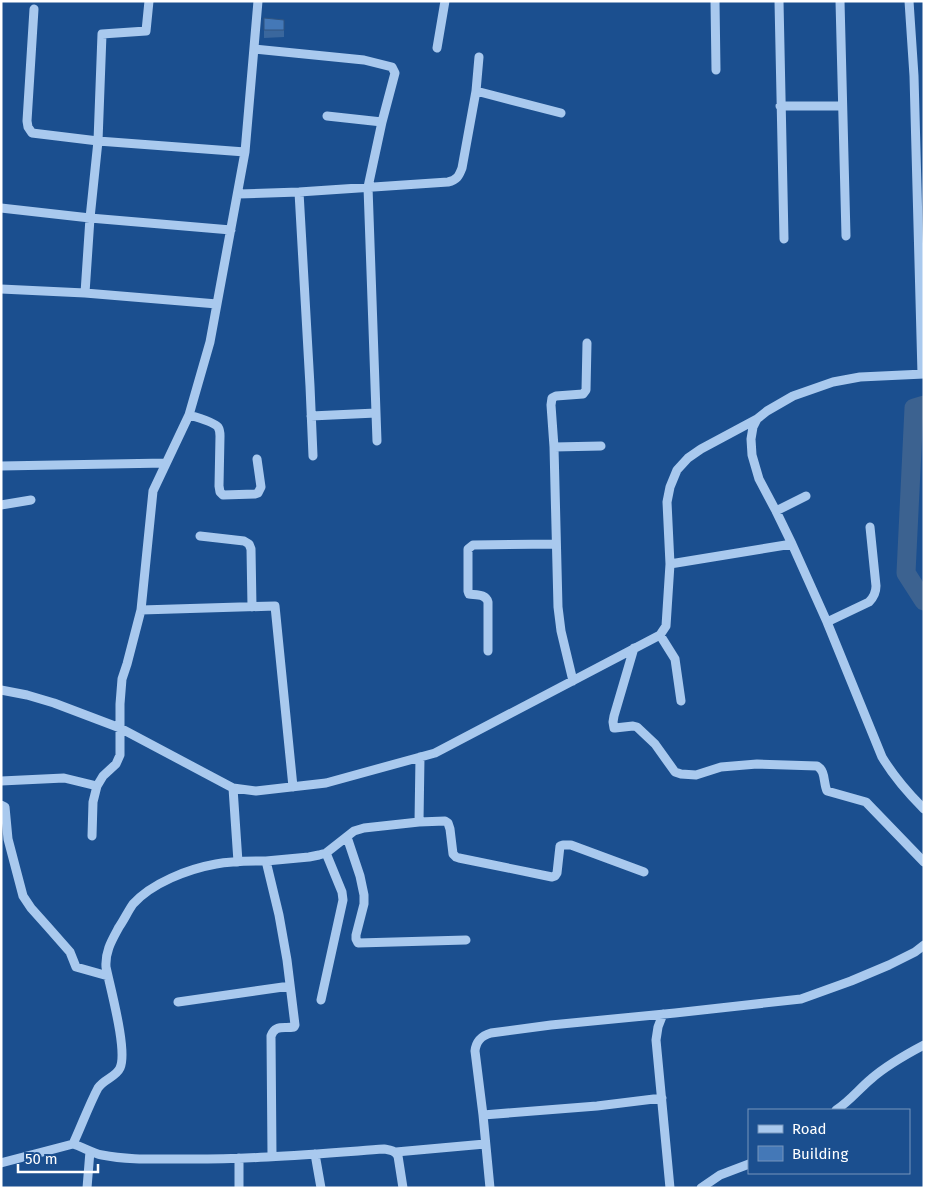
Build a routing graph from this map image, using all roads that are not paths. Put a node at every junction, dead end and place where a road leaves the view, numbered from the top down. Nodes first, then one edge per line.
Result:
1 (149, 1) edge
2 (258, 1) edge
3 (445, 1) edge
4 (715, 1) edge
5 (779, 1) edge
6 (840, 1) edge
7 (909, 1) edge
8 (34, 10) dead end
9 (437, 48) dead end
10 (254, 49) junction
11 (479, 57) dead end
12 (716, 70) dead end
13 (919, 77) edge
14 (476, 91) junction
15 (780, 106) junction
16 (842, 106) junction
17 (561, 113) dead end
18 (327, 116) dead end
19 (382, 122) junction
20 (98, 141) junction
21 (245, 152) junction
22 (368, 187) junction
23 (298, 192) junction
24 (238, 194) junction
25 (1, 208) edge
26 (90, 218) junction
27 (231, 230) junction
28 (846, 236) dead end
29 (784, 240) dead end
30 (1, 289) edge
31 (85, 293) junction
32 (217, 304) junction
33 (587, 343) dead end
34 (923, 374) edge
35 (376, 413) junction
36 (189, 415) junction
37 (311, 416) junction
38 (757, 419) junction
39 (377, 441) dead end
40 (602, 446) dead end
41 (554, 447) junction
42 (312, 456) dead end
43 (257, 459) dead end
44 (166, 463) junction
45 (1, 466) edge
46 (806, 496) dead end
47 (31, 500) dead end
48 (1, 505) edge
49 (776, 511) junction
50 (870, 527) dead end
51 (200, 536) dead end
52 (556, 544) junction
53 (792, 544) junction
54 (670, 564) junction
55 (252, 607) junction
56 (142, 610) junction
57 (827, 622) junction
58 (660, 635) junction
59 (634, 648) junction
60 (488, 650) dead end
61 (573, 681) junction
62 (1, 690) edge
63 (681, 701) dead end
64 (120, 728) junction
65 (420, 757) junction
66 (1, 781) edge
67 (97, 786) junction
68 (293, 787) junction
69 (233, 788) junction
70 (1, 805) edge
71 (924, 809) edge
72 (419, 822) junction
73 (92, 836) dead end
74 (347, 836) junction
75 (326, 853) junction
76 (266, 861) junction
77 (238, 862) junction
78 (924, 862) edge
79 (644, 872) dead end
80 (466, 940) dead end
81 (924, 945) edge
82 (108, 976) junction
83 (290, 986) junction
84 (321, 1000) dead end
85 (178, 1002) dead end
86 (663, 1014) junction
87 (924, 1045) edge
88 (662, 1098) junction
89 (837, 1109) edge
90 (483, 1115) junction
91 (73, 1144) junction
92 (485, 1144) junction
93 (90, 1151) junction
94 (396, 1152) junction
95 (314, 1154) junction
96 (272, 1156) junction
97 (239, 1158) junction
98 (1, 1163) edge
99 (748, 1164) edge
100 (87, 1188) edge
101 (239, 1188) edge
102 (321, 1188) edge
103 (403, 1188) edge
104 (490, 1188) edge
105 (670, 1188) edge
106 (702, 1188) edge

1 - 20 street
2 - 10 street
3 - 9 street
4 - 12 street
5 - 15 street
6 - 16 street
7 - 13 street
8 - 20 street
10 - 19 street
10 - 21 street
11 - 14 street
13 - 34 street
14 - 17 street
14 - 22 street
15 - 16 street
15 - 29 street
16 - 28 street
18 - 19 street
19 - 22 street
20 - 21 street
20 - 26 street
21 - 24 street
22 - 23 street
22 - 35 street
23 - 24 street
23 - 37 street
24 - 27 street
25 - 26 street
26 - 27 street
26 - 31 street
27 - 32 street
30 - 31 street
31 - 32 street
32 - 36 street
33 - 41 street
34 - 38 street
35 - 37 street
35 - 39 street
36 - 43 street
36 - 44 street
37 - 42 street
38 - 49 street
38 - 54 street
40 - 41 street
41 - 52 street
44 - 45 street
44 - 56 street
46 - 49 street
47 - 48 street
49 - 53 street
50 - 57 street
51 - 55 street
52 - 60 street
52 - 61 street
53 - 54 street
53 - 57 street
54 - 58 street
55 - 56 street
55 - 68 street
56 - 64 street
57 - 71 street
58 - 59 street
58 - 63 street
59 - 61 street
59 - 78 street
61 - 65 street
62 - 64 street
64 - 67 street
64 - 69 street
65 - 68 street
65 - 72 street
66 - 67 street
67 - 73 street
68 - 69 street
69 - 77 street
70 - 82 street
72 - 74 street
72 - 79 street
74 - 75 street
74 - 80 street
75 - 76 street
75 - 84 street
76 - 77 street
76 - 83 street
77 - 82 street
81 - 86 street
82 - 91 street
83 - 85 street
83 - 96 street
86 - 88 street
86 - 90 street
87 - 89 street
88 - 90 street
88 - 105 street
90 - 92 street
91 - 93 street
91 - 98 street
92 - 94 street
92 - 104 street
93 - 97 street
93 - 100 street
94 - 95 street
94 - 103 street
95 - 96 street
95 - 102 street
96 - 97 street
97 - 101 street
99 - 106 street

